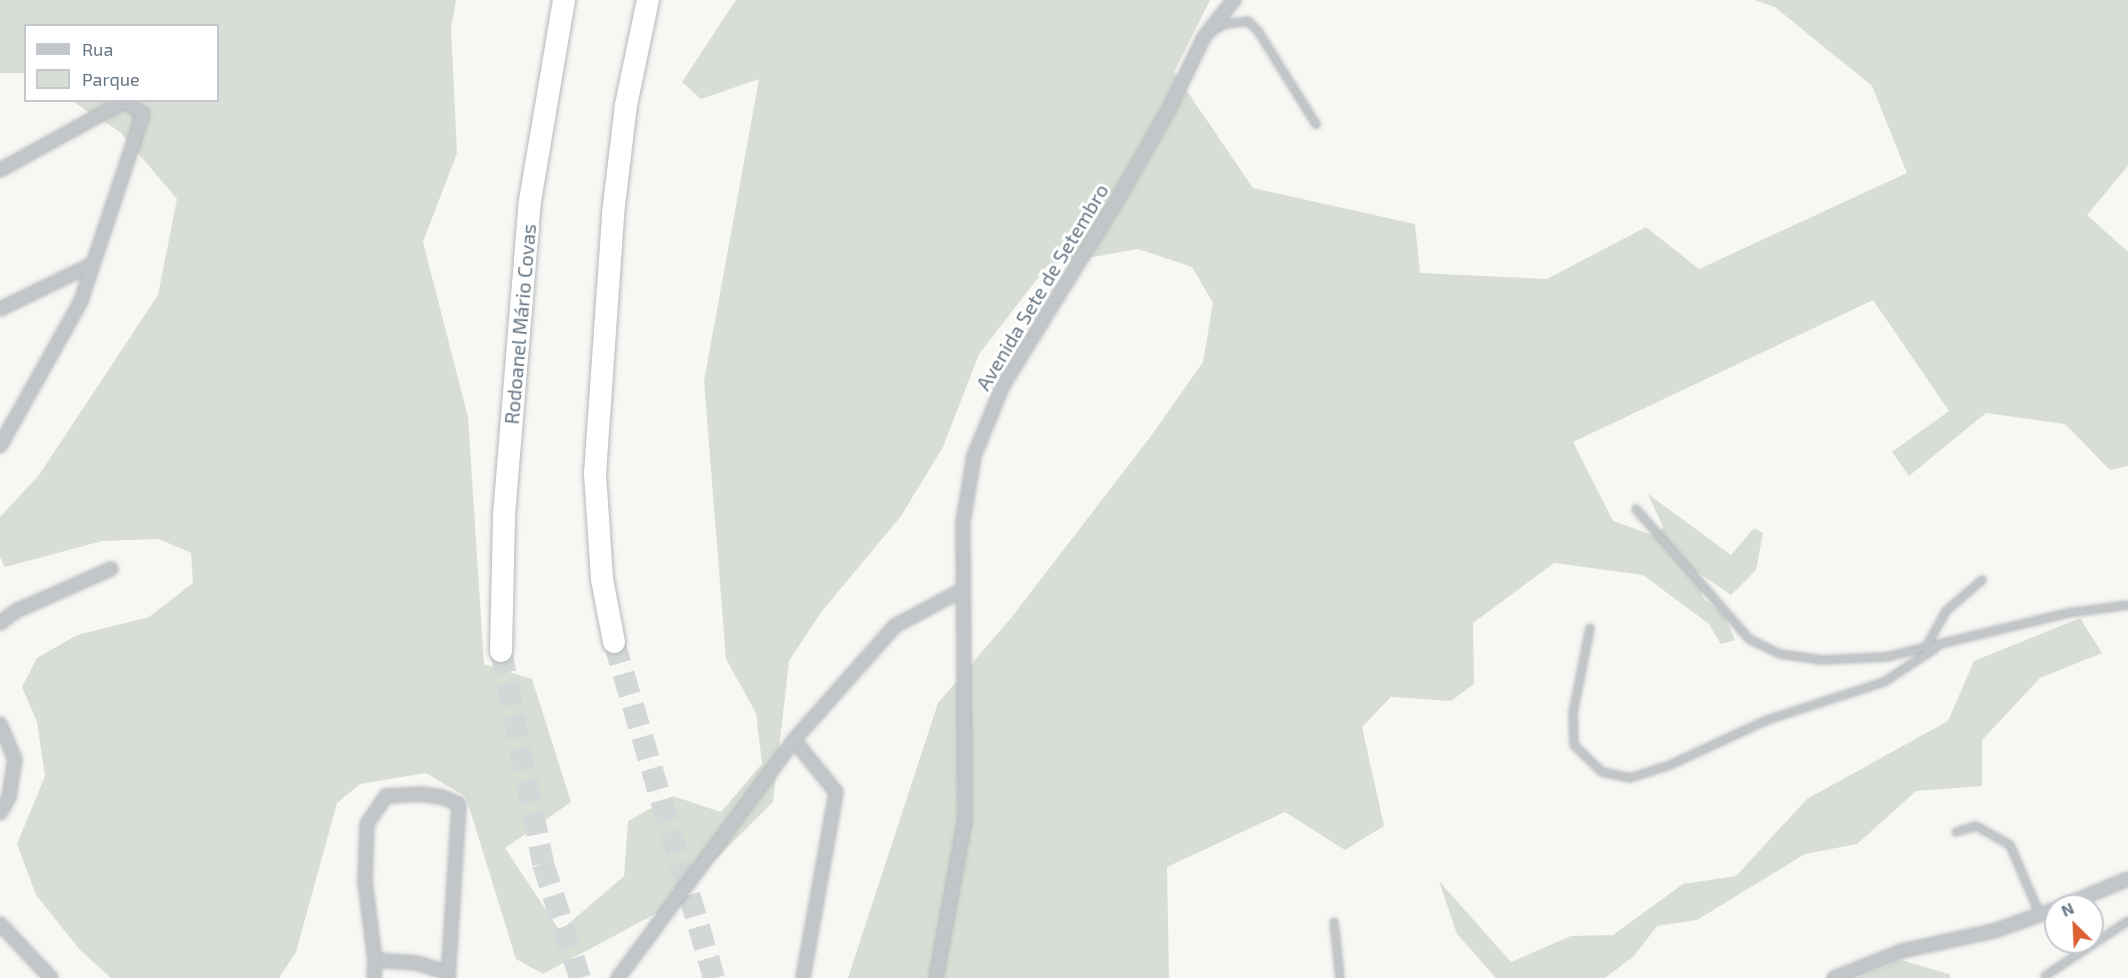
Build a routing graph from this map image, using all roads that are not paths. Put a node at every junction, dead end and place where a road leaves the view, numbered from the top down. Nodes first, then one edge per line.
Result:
1 (564, 0) edge
2 (648, 0) edge
3 (1234, 0) edge
4 (1204, 37) junction
5 (123, 102) edge
6 (126, 102) edge
7 (1316, 124) dead end
8 (0, 170) edge
9 (93, 264) junction
10 (0, 309) edge
11 (0, 446) edge
12 (1636, 509) dead end
13 (111, 568) dead end
14 (1982, 580) dead end
15 (962, 590) junction
16 (2128, 605) edge
17 (0, 623) edge
18 (1590, 628) dead end
19 (614, 642) tunnel mouth
20 (1938, 646) junction
21 (1925, 649) junction
22 (501, 651) tunnel mouth
23 (0, 724) edge
24 (794, 740) junction
25 (0, 813) edge
26 (1956, 832) dead end
27 (2128, 879) edge
28 (2092, 894) edge
29 (2044, 914) edge
30 (2040, 915) junction
31 (2128, 921) edge
32 (1334, 922) dead end
33 (0, 924) edge
34 (375, 960) junction
35 (448, 975) edge
36 (2045, 976) dead end
37 (51, 978) edge
38 (374, 978) edge
39 (618, 978) edge
40 (803, 978) edge
41 (936, 978) edge
42 (1340, 978) edge
43 (1834, 978) edge

1 - 22 highway, Rodoanel Mário Covas
2 - 19 highway
3 - 4 street, Avenida Sete de Setembro
4 - 7 lane
4 - 15 street, Avenida Sete de Setembro
5 - 8 street
6 - 9 street
9 - 10 street
9 - 11 street
12 - 21 lane
13 - 17 street
14 - 21 lane
15 - 24 street
15 - 41 street, Avenida Sete de Setembro
16 - 20 lane
18 - 20 lane
20 - 21 lane
23 - 25 street
24 - 39 street
24 - 40 street
26 - 30 lane
27 - 28 street
29 - 30 street
30 - 43 street
31 - 36 lane
32 - 42 lane
33 - 37 street
34 - 35 street
34 - 35 street
34 - 38 street

